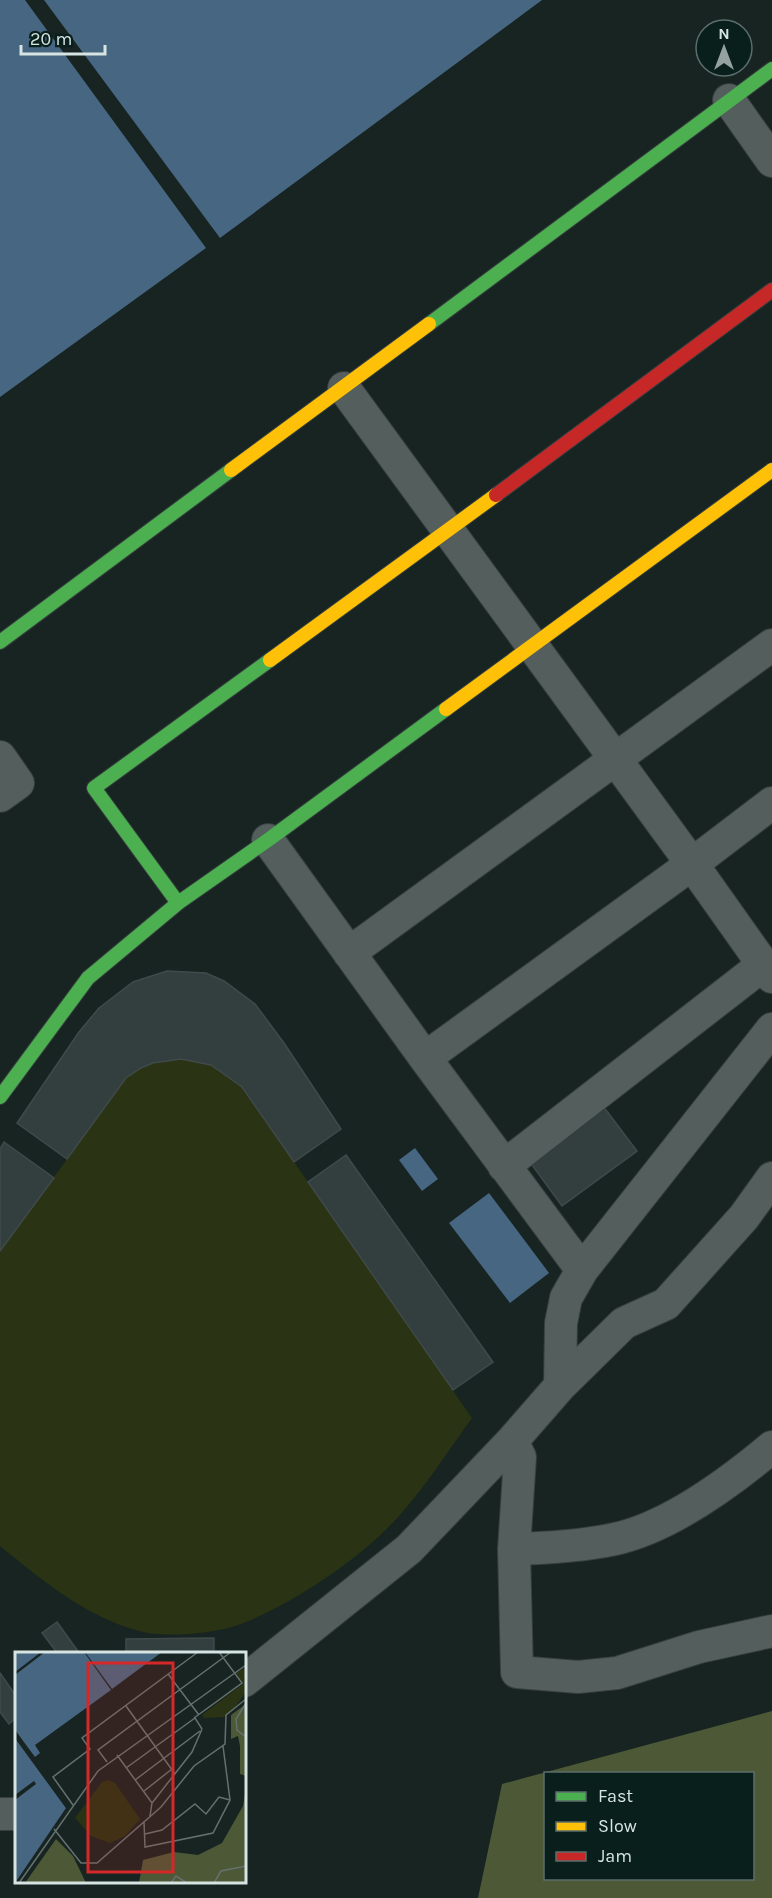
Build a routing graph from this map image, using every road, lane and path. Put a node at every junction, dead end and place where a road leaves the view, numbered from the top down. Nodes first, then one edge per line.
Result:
1 (772, 69) edge
2 (729, 100) junction
3 (772, 161) edge
4 (772, 290) edge
5 (344, 388) junction
6 (772, 470) edge
7 (449, 530) junction
8 (0, 642) edge
9 (772, 645) edge
10 (531, 646) junction
11 (0, 757) edge
12 (616, 760) junction
13 (0, 796) edge
14 (772, 803) edge
15 (268, 840) junction
16 (692, 864) junction
17 (178, 903) junction
18 (349, 953) junction
19 (768, 971) edge
20 (772, 1029) edge
21 (425, 1058) junction
22 (0, 1097) edge
23 (504, 1166) junction
24 (772, 1178) edge
25 (582, 1270) junction
26 (560, 1386) junction
27 (512, 1441) junction
28 (772, 1447) edge
29 (514, 1549) junction
30 (772, 1631) edge
31 (246, 1679) edge

1 - 2 street
2 - 3 street
2 - 5 street
4 - 7 street
5 - 7 street
5 - 8 street
6 - 10 street
7 - 10 street
7 - 17 street
9 - 12 street
10 - 12 street
10 - 15 street
11 - 13 street
12 - 16 street
12 - 18 street
14 - 16 street
15 - 17 street
15 - 18 street
16 - 19 street
16 - 21 street
17 - 22 street
18 - 21 street
19 - 23 street
20 - 25 street
21 - 23 street
23 - 25 street
24 - 26 street
25 - 26 street
26 - 27 street
27 - 29 street
27 - 31 street
28 - 29 street
29 - 30 street

